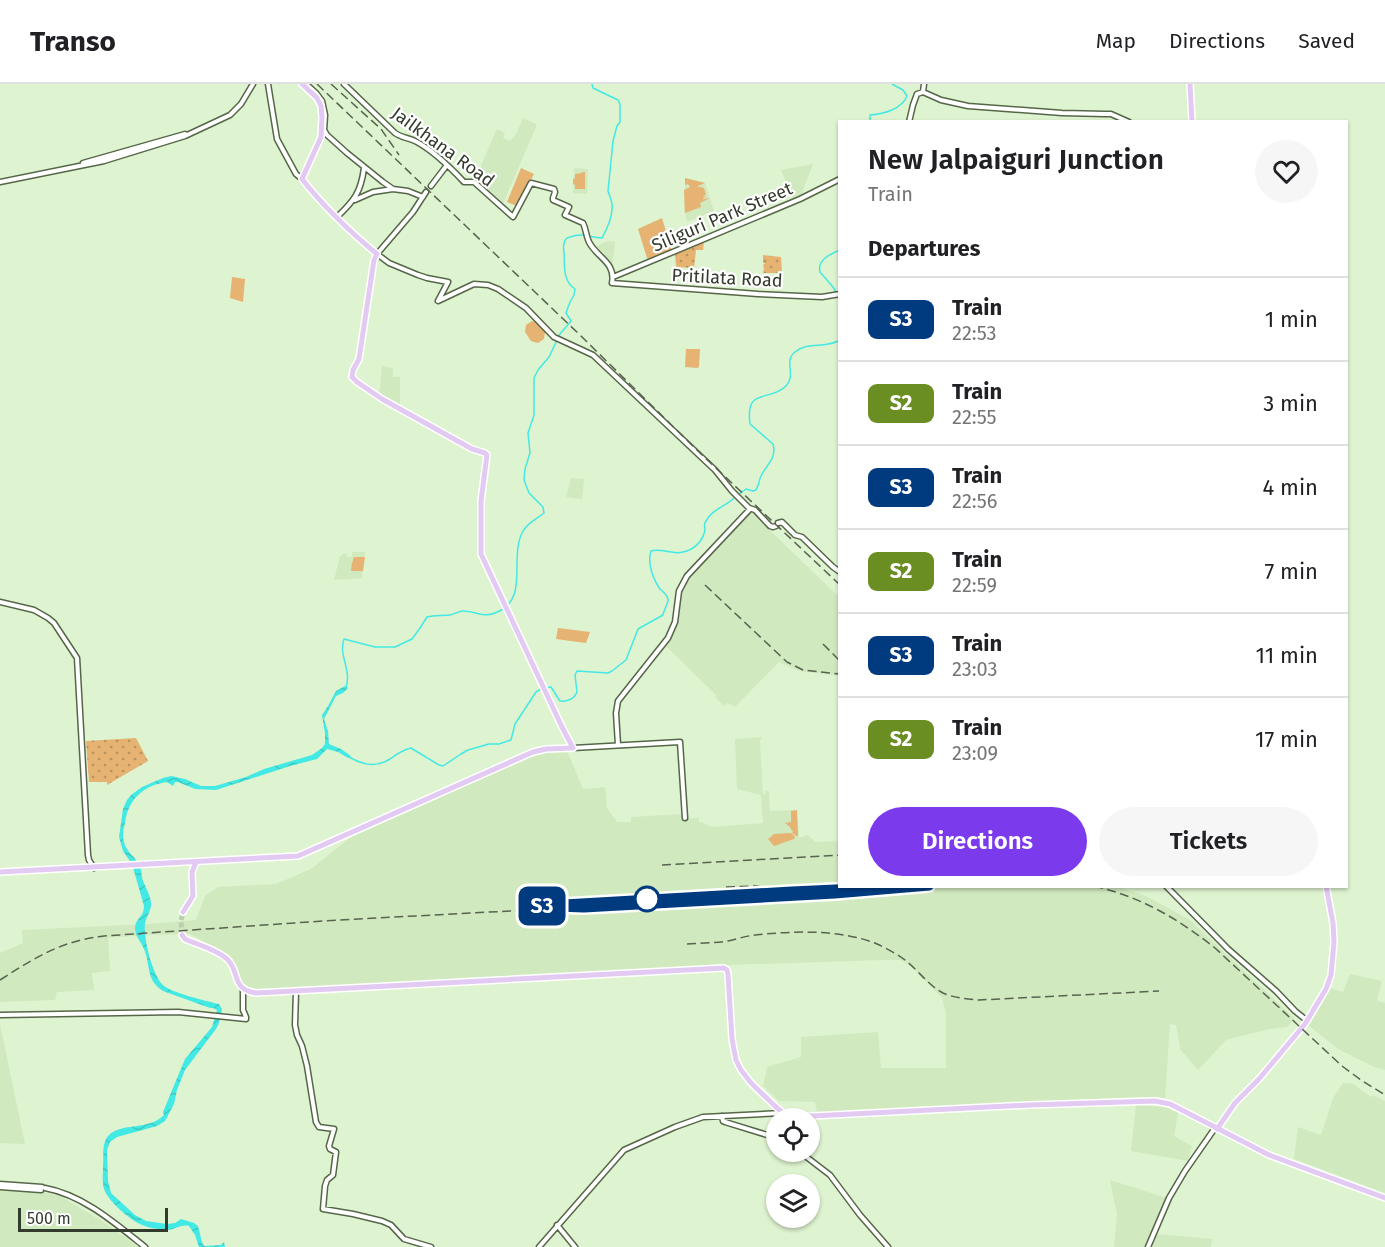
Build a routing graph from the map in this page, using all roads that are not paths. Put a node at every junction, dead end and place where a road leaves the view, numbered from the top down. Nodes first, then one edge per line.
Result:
1 (253, 84) edge
2 (268, 84) edge
3 (304, 84) edge
4 (344, 84) edge
5 (924, 84) edge
6 (1191, 84) edge
7 (923, 92) junction
8 (909, 120) edge
9 (1124, 120) edge
10 (1193, 120) edge
11 (447, 165) junction
12 (364, 168) junction
13 (302, 179) junction
14 (838, 180) edge
15 (0, 181) edge
16 (432, 186) dead end
17 (393, 189) junction
18 (426, 192) dead end
19 (423, 197) junction
20 (354, 201) junction
21 (337, 218) junction
22 (377, 254) junction
23 (613, 277) junction
24 (838, 294) edge
25 (750, 509) dead end
26 (838, 571) edge
27 (0, 602) edge
28 (618, 745) junction
29 (569, 746) junction
30 (685, 816) dead end
31 (185, 862) junction
32 (196, 862) junction
33 (94, 868) junction
34 (192, 870) junction
35 (0, 872) edge
36 (1168, 888) edge
37 (1325, 888) edge
38 (183, 912) tunnel mouth
39 (183, 936) dead end
40 (243, 989) junction
41 (296, 991) junction
42 (0, 1015) edge
43 (1306, 1020) junction
44 (778, 1108) edge
45 (766, 1114) edge
46 (722, 1116) junction
47 (820, 1116) edge
48 (1216, 1128) junction
49 (766, 1135) edge
50 (813, 1162) edge
51 (0, 1185) edge
52 (1385, 1198) edge
53 (557, 1225) junction
54 (143, 1247) edge
55 (431, 1247) edge
56 (539, 1247) edge
57 (575, 1247) edge
58 (888, 1247) edge
59 (1148, 1247) edge

1 - 15 street
2 - 13 street
3 - 12 street
3 - 13 main road
4 - 11 street, Jailkhana Road
5 - 7 street
6 - 10 main road
7 - 8 street
7 - 9 street
11 - 16 street
11 - 23 street, Jailkhana Road
12 - 17 street
12 - 20 street
13 - 21 main road
14 - 23 street, Siliguri Park Street
17 - 19 street
17 - 20 street
18 - 19 street
19 - 22 street
20 - 21 street
21 - 22 main road
22 - 26 street
22 - 29 main road
23 - 24 street, Pritilata Road
25 - 28 street
27 - 33 street
28 - 29 street
28 - 30 street
29 - 32 main road
31 - 32 main road
31 - 33 main road
31 - 34 main road
32 - 34 main road
33 - 35 main road
34 - 38 main road
36 - 43 street
37 - 43 main road
39 - 40 main road
40 - 41 main road
40 - 42 street
41 - 44 main road
41 - 55 street
43 - 48 main road
45 - 46 street
46 - 49 street
46 - 53 street
47 - 48 main road
48 - 52 main road
48 - 59 street
50 - 58 street
51 - 54 street
53 - 56 street
53 - 57 street

